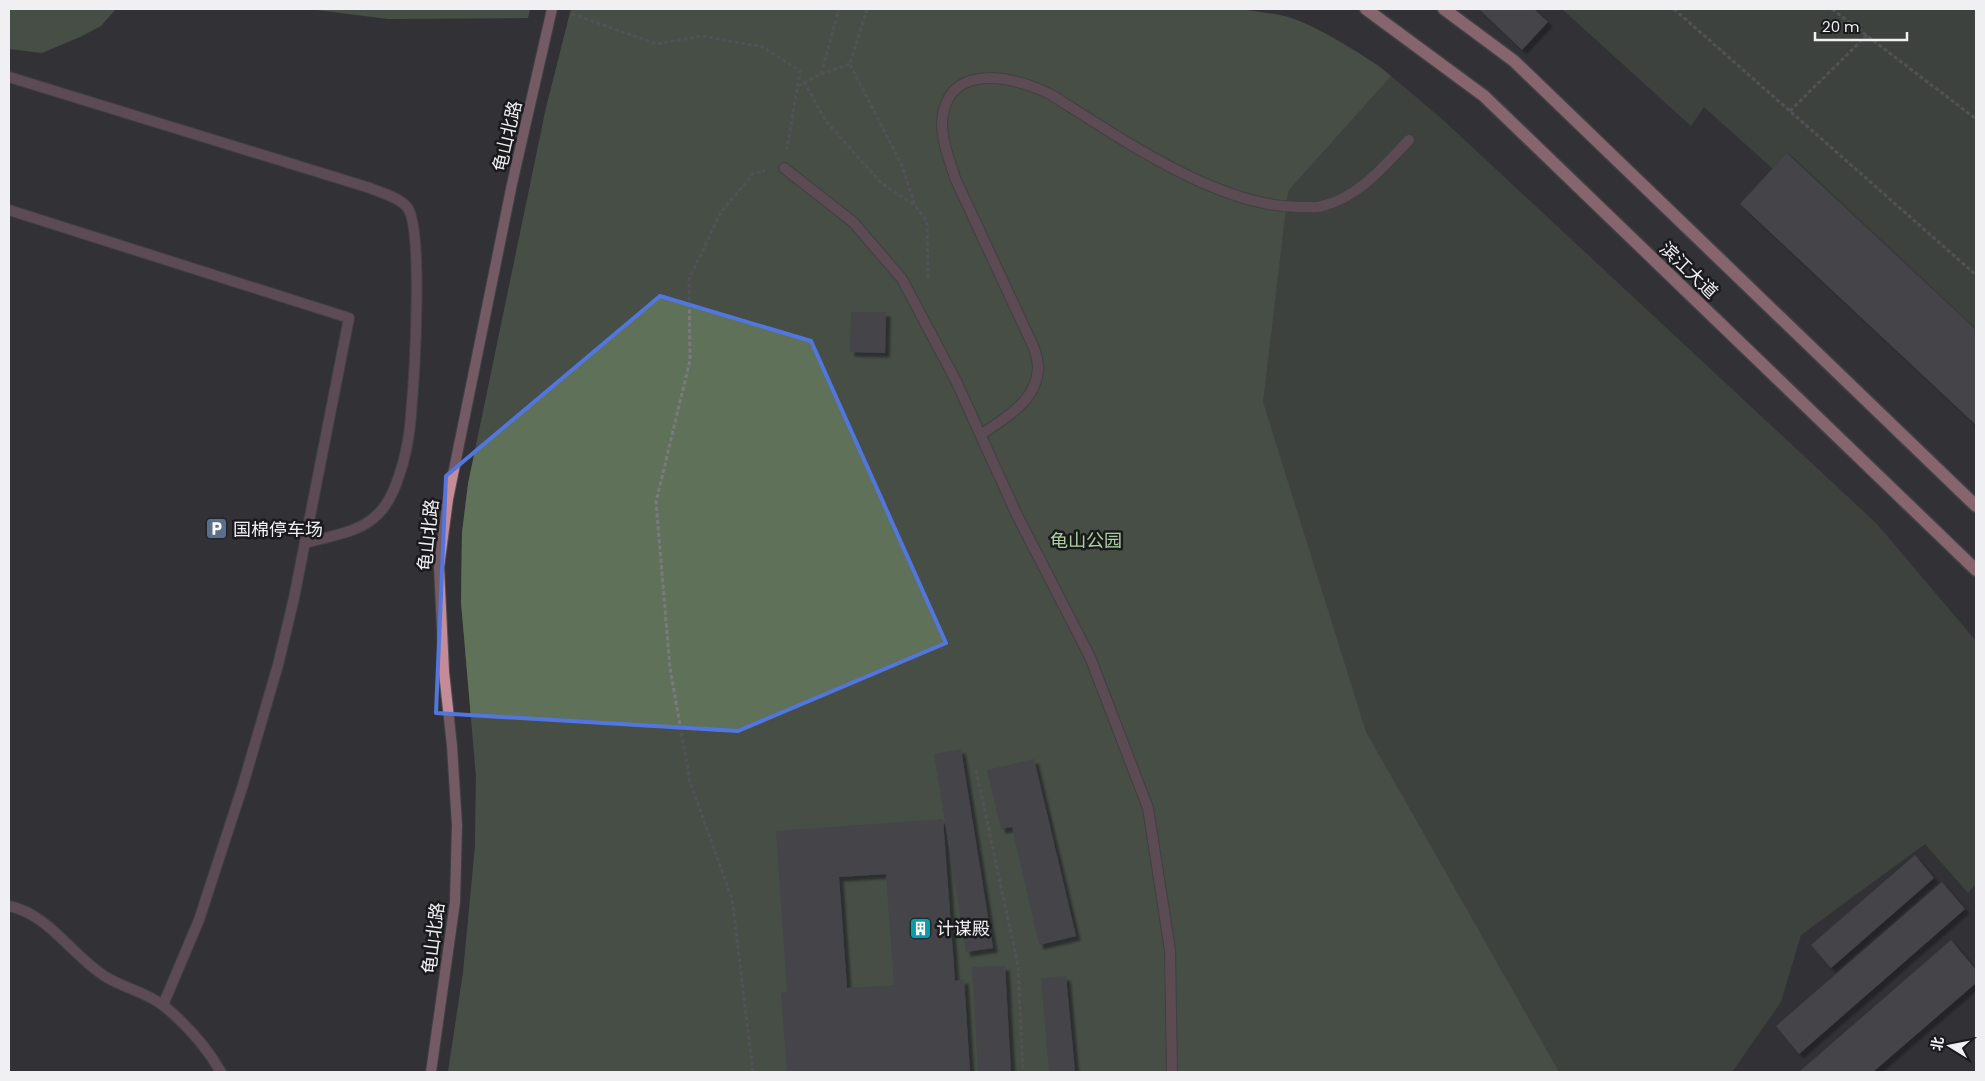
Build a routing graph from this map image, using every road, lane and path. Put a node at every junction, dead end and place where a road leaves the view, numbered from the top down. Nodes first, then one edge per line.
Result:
1 (552, 9) edge
2 (839, 9) edge
3 (867, 9) edge
4 (1366, 9) edge
5 (1444, 9) edge
6 (1674, 9) edge
7 (1832, 9) edge
8 (568, 12) dead end
9 (1867, 36) junction
10 (850, 64) junction
11 (820, 74) junction
12 (9, 78) edge
13 (804, 82) junction
14 (798, 86) junction
15 (1790, 111) junction
16 (1976, 120) edge
17 (1409, 140) dead end
18 (784, 168) junction
19 (915, 205) junction
20 (9, 210) edge
21 (1976, 275) edge
22 (928, 282) dead end
23 (981, 435) junction
24 (1976, 506) edge
25 (305, 543) junction
26 (1976, 570) edge
27 (976, 770) dead end
28 (9, 906) edge
29 (162, 1005) junction
30 (221, 1072) edge
31 (431, 1072) edge
32 (753, 1072) edge
33 (1023, 1072) edge
34 (1172, 1072) edge

1 - 31 street, 龟山北路
2 - 11 path
3 - 10 path
4 - 26 main road, 滨江大道
5 - 24 main road, 滨江大道
6 - 15 path
7 - 9 path
8 - 14 path
9 - 15 path
9 - 16 path
10 - 11 path
10 - 19 path
11 - 13 path
12 - 25 lane
13 - 14 path
13 - 19 path
14 - 18 path
15 - 21 path
17 - 23 lane
18 - 23 lane
18 - 32 path
19 - 22 path
20 - 25 lane
23 - 34 lane
25 - 29 lane
27 - 33 path
28 - 29 lane
29 - 30 lane

